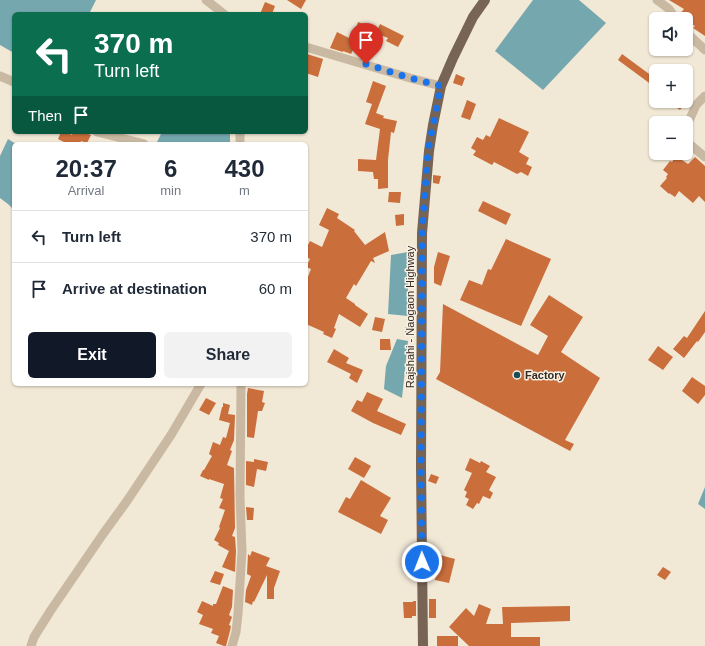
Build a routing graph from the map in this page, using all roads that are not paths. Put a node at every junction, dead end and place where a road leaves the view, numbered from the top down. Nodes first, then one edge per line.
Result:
1 (206, 0) edge
2 (485, 0) edge
3 (657, 0) edge
4 (221, 12) edge
5 (670, 12) edge
6 (693, 39) edge
7 (308, 47) edge
8 (705, 50) edge
9 (0, 76) edge
10 (12, 81) edge
11 (441, 86) junction
12 (705, 96) edge
13 (105, 134) edge
14 (137, 142) edge
15 (705, 158) edge
16 (200, 386) edge
17 (241, 386) edge
18 (31, 646) edge
19 (232, 646) edge
20 (423, 646) edge

1 - 4 street
2 - 11 main road, Rajshahi - Naogaon Highway
3 - 5 street
6 - 8 street
7 - 11 street
9 - 10 street
11 - 20 main road, Rajshahi - Naogaon Highway
12 - 15 street
13 - 14 street
16 - 18 street
17 - 19 street

